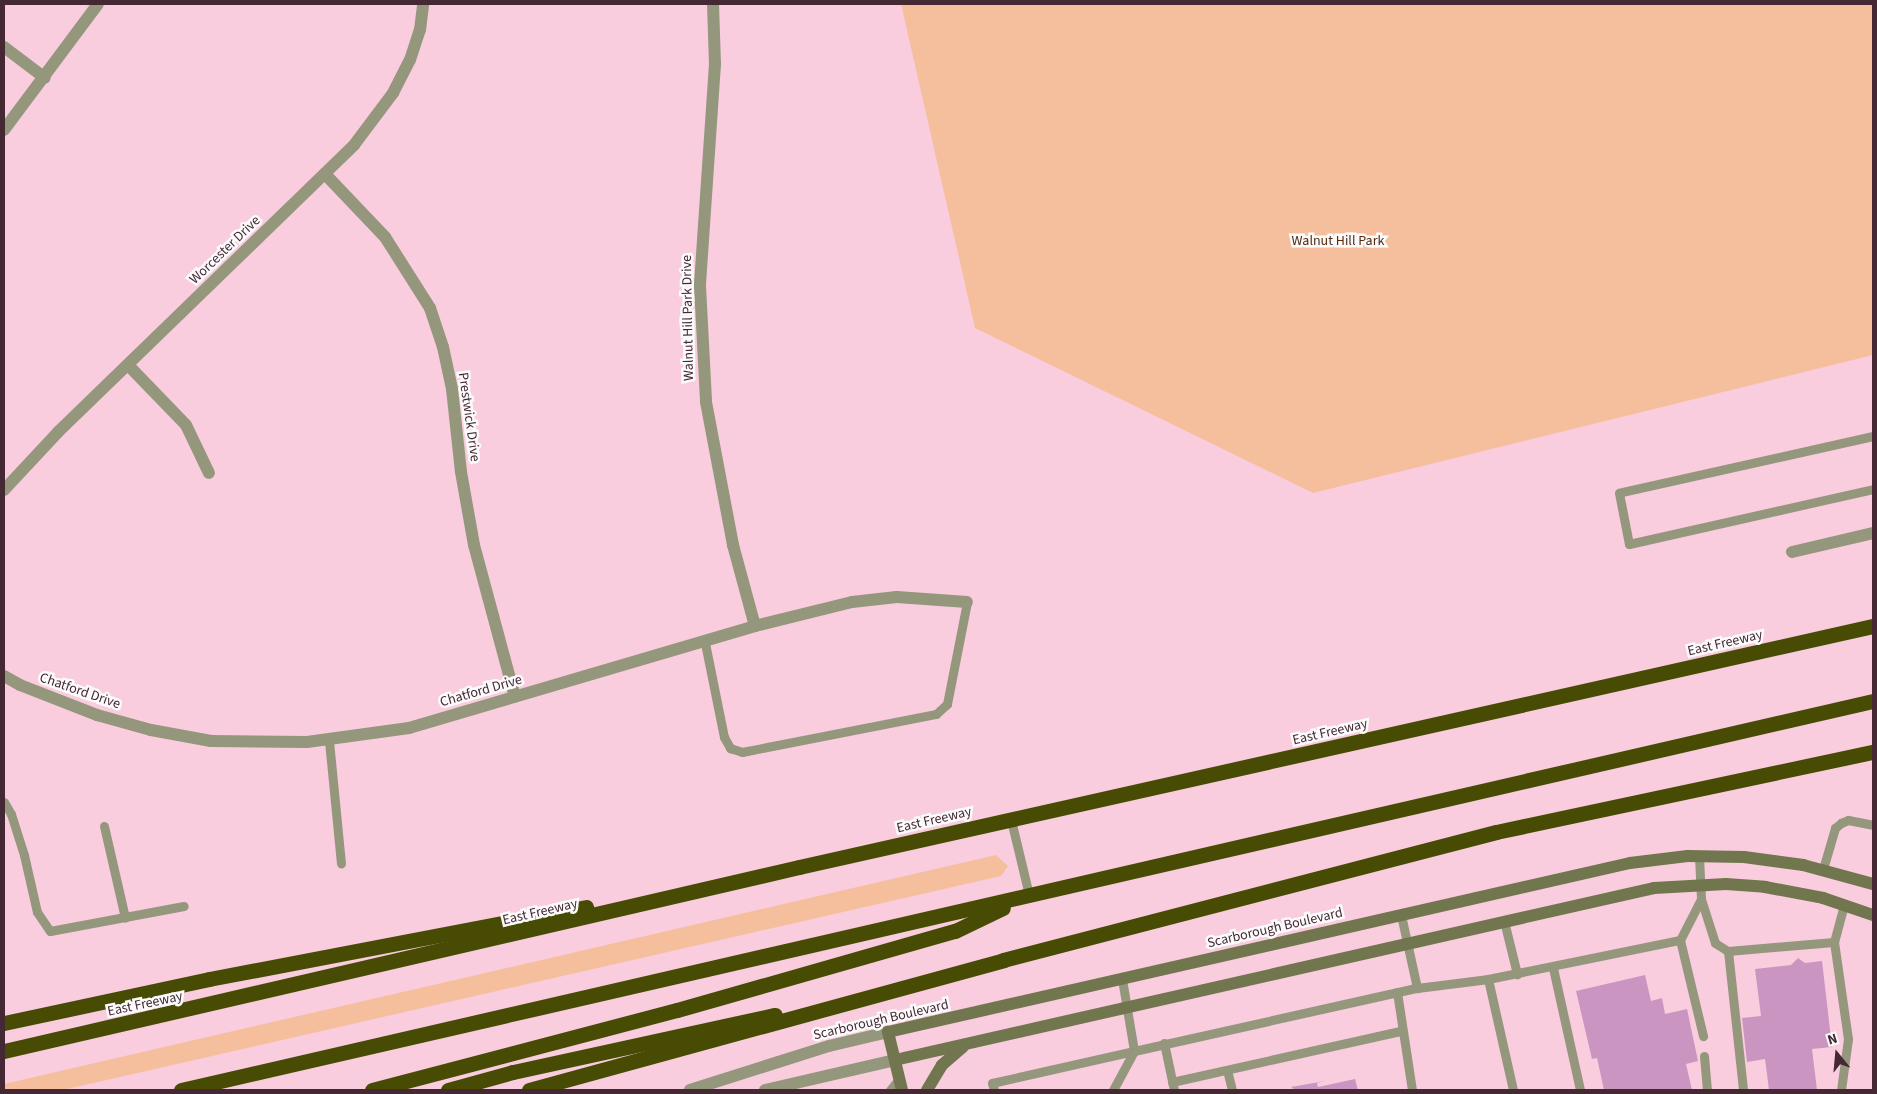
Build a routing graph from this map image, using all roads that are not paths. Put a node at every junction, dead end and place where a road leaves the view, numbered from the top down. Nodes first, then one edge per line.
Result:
1 (98, 4) edge
2 (423, 4) edge
3 (713, 4) edge
4 (4, 47) edge
5 (45, 78) junction
6 (4, 130) edge
7 (325, 174) junction
8 (128, 364) junction
9 (1873, 436) edge
10 (209, 473) dead end
11 (4, 490) edge
12 (1873, 490) edge
13 (1873, 533) edge
14 (1792, 552) dead end
15 (967, 602) joint
16 (755, 626) junction
17 (1873, 626) edge
18 (705, 643) junction
19 (4, 676) edge
20 (515, 697) junction
21 (1873, 701) edge
22 (329, 741) junction
23 (1873, 752) edge
24 (4, 802) edge
25 (1011, 820) junction
26 (1873, 825) edge
27 (104, 826) dead end
28 (1699, 856) junction
29 (341, 863) dead end
30 (799, 867) junction
31 (1823, 869) junction
32 (1700, 884) junction
33 (1873, 884) edge
34 (1029, 895) junction
35 (1701, 899) junction
36 (1844, 904) junction
37 (184, 906) dead end
38 (1401, 915) junction
39 (1873, 915) edge
40 (125, 918) junction
41 (1504, 921) junction
42 (1680, 940) junction
43 (1834, 942) junction
44 (1408, 943) junction
45 (1728, 952) junction
46 (1553, 968) junction
47 (1517, 974) junction
48 (937, 979) junction
49 (1122, 979) junction
50 (1488, 979) junction
51 (1417, 988) junction
52 (1397, 992) junction
53 (1127, 1008) junction
54 (4, 1023) edge
55 (1401, 1031) junction
56 (888, 1032) junction
57 (1703, 1036) dead end
58 (970, 1043) junction
59 (1164, 1043) junction
60 (1134, 1051) junction
61 (4, 1052) edge
62 (1704, 1056) dead end
63 (895, 1060) junction
64 (1227, 1070) junction
65 (900, 1084) edge
66 (1173, 1086) edge
67 (181, 1090) edge
68 (372, 1090) edge
69 (448, 1090) edge
70 (529, 1090) edge
71 (690, 1090) edge
72 (766, 1090) edge
73 (890, 1090) edge
74 (927, 1090) edge
75 (994, 1090) edge
76 (1113, 1090) edge
77 (1232, 1090) edge
78 (1412, 1090) edge
79 (1513, 1090) edge
80 (1580, 1090) edge
81 (1707, 1090) edge
82 (1743, 1090) edge
83 (1841, 1090) edge

1 - 5 street
2 - 7 street, Worcester Drive
3 - 16 street, Walnut Hill Park Drive
4 - 5 street
5 - 6 street
7 - 8 street, Worcester Drive
7 - 20 street, Prestwick Drive
8 - 10 street
8 - 11 street, Worcester Drive
9 - 12 lane
13 - 14 street
15 - 16 street, Chatford Drive
15 - 18 lane
16 - 18 street, Chatford Drive
17 - 25 highway, East Freeway
18 - 20 street, Chatford Drive
19 - 22 street, Chatford Drive
20 - 22 street, Chatford Drive
21 - 34 highway
22 - 29 lane
23 - 48 highway
24 - 40 lane
25 - 30 highway, East Freeway
25 - 34 lane
26 - 31 lane
27 - 40 lane
28 - 31 street, Scarborough Boulevard
28 - 32 lane
28 - 38 street, Scarborough Boulevard
30 - 54 highway
30 - 61 highway, East Freeway
31 - 33 street, Scarborough Boulevard
32 - 35 lane
32 - 36 street
32 - 41 street
34 - 67 highway
34 - 68 highway
35 - 42 lane
35 - 45 lane
36 - 39 street
36 - 43 lane
37 - 40 lane
38 - 44 lane
38 - 49 street, Scarborough Boulevard
41 - 44 street
41 - 47 lane
42 - 46 lane
42 - 57 lane
43 - 45 lane
43 - 83 lane
44 - 51 lane
44 - 53 street
45 - 82 lane
46 - 47 lane
46 - 80 lane
47 - 50 lane
48 - 69 highway
48 - 70 highway
49 - 53 lane
49 - 56 street, Scarborough Boulevard
50 - 51 lane
50 - 79 lane
51 - 52 lane
52 - 55 lane
52 - 59 lane
53 - 58 street
53 - 60 lane
55 - 64 lane
55 - 78 lane
56 - 63 street
56 - 71 street, Scarborough Boulevard
58 - 63 street
58 - 74 street
59 - 60 lane
59 - 66 lane
60 - 75 lane
60 - 76 lane
62 - 81 lane
63 - 65 street
63 - 72 street
64 - 66 lane
64 - 77 lane
65 - 73 lane

